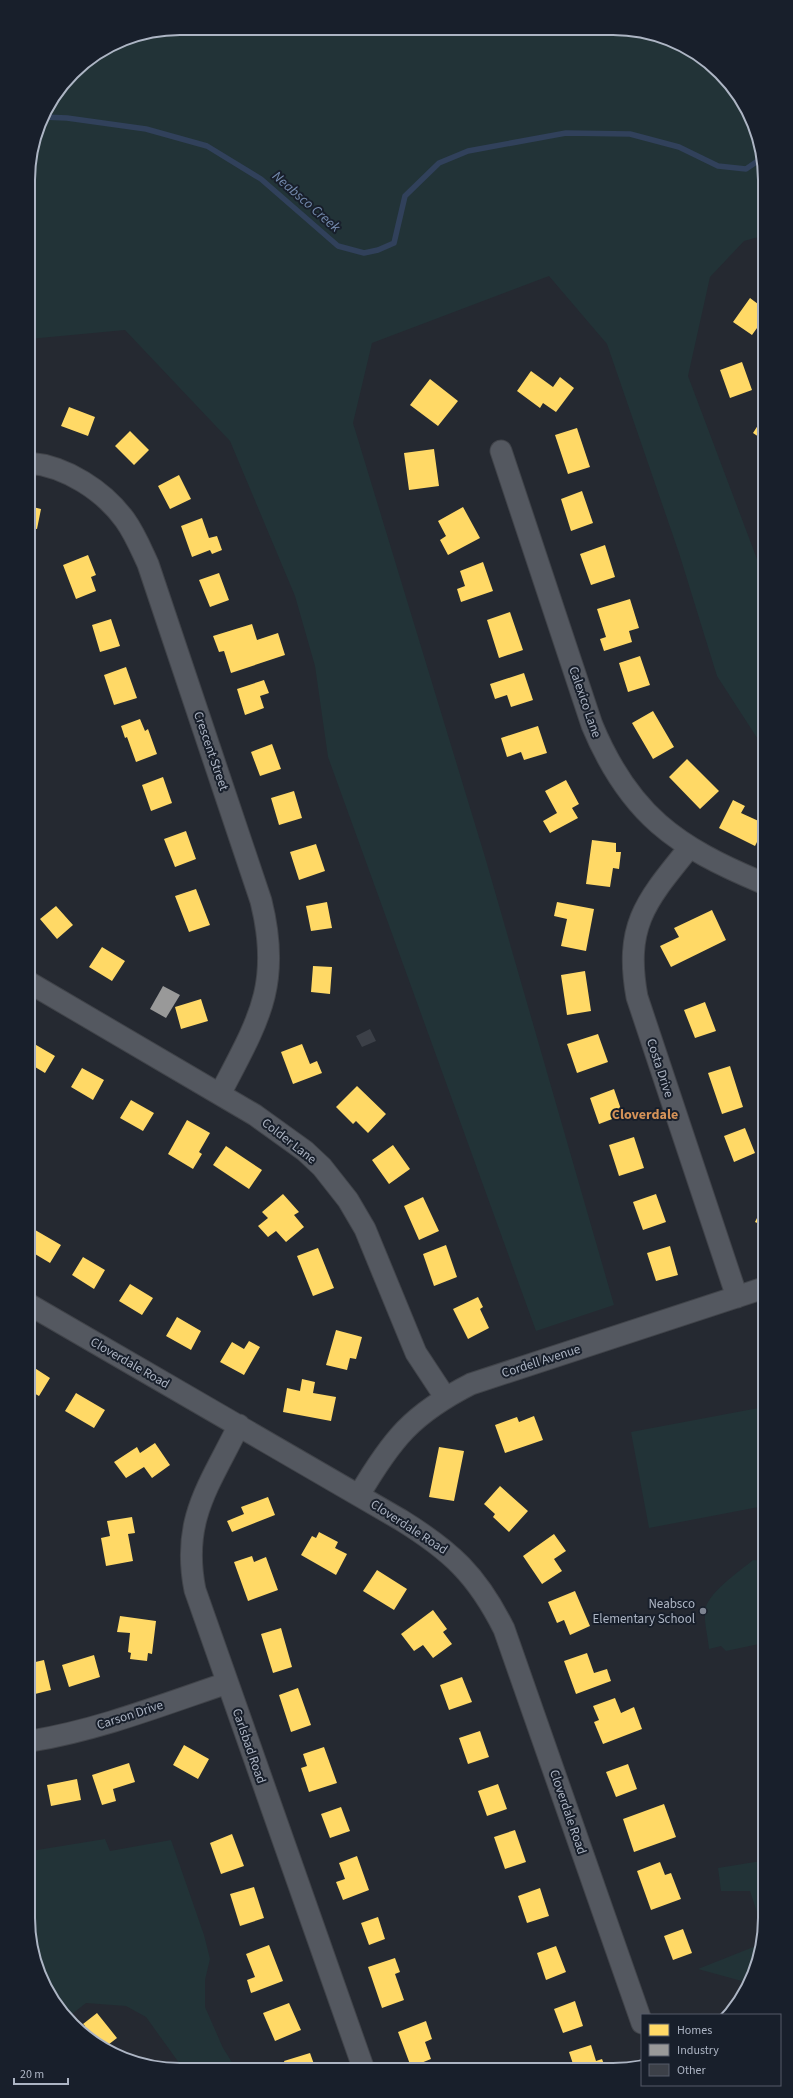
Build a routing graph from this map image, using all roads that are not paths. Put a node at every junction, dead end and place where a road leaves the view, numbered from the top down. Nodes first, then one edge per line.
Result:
1 (501, 452) dead end
2 (35, 464) edge
3 (689, 848) junction
4 (758, 881) edge
5 (35, 986) edge
6 (220, 1094) junction
7 (758, 1290) edge
8 (737, 1297) junction
9 (35, 1308) edge
10 (445, 1397) junction
11 (239, 1425) junction
12 (359, 1495) junction
13 (227, 1683) junction
14 (35, 1740) edge
15 (641, 2020) edge
16 (362, 2063) edge

1 - 3 street, Calexico Lane
2 - 6 street, Crescent Street
3 - 4 street, Calexico Lane
3 - 8 street, Costa Drive
5 - 6 street, Colder Lane
6 - 10 street, Colder Lane
7 - 8 street, Cordell Avenue
8 - 10 street, Cordell Avenue
9 - 11 street, Cloverdale Road
10 - 12 street, Cordell Avenue
11 - 12 street, Cloverdale Road
11 - 13 street, Carlsbad Road
12 - 15 street, Cloverdale Road
13 - 14 street, Carson Drive
13 - 16 street, Carlsbad Road

